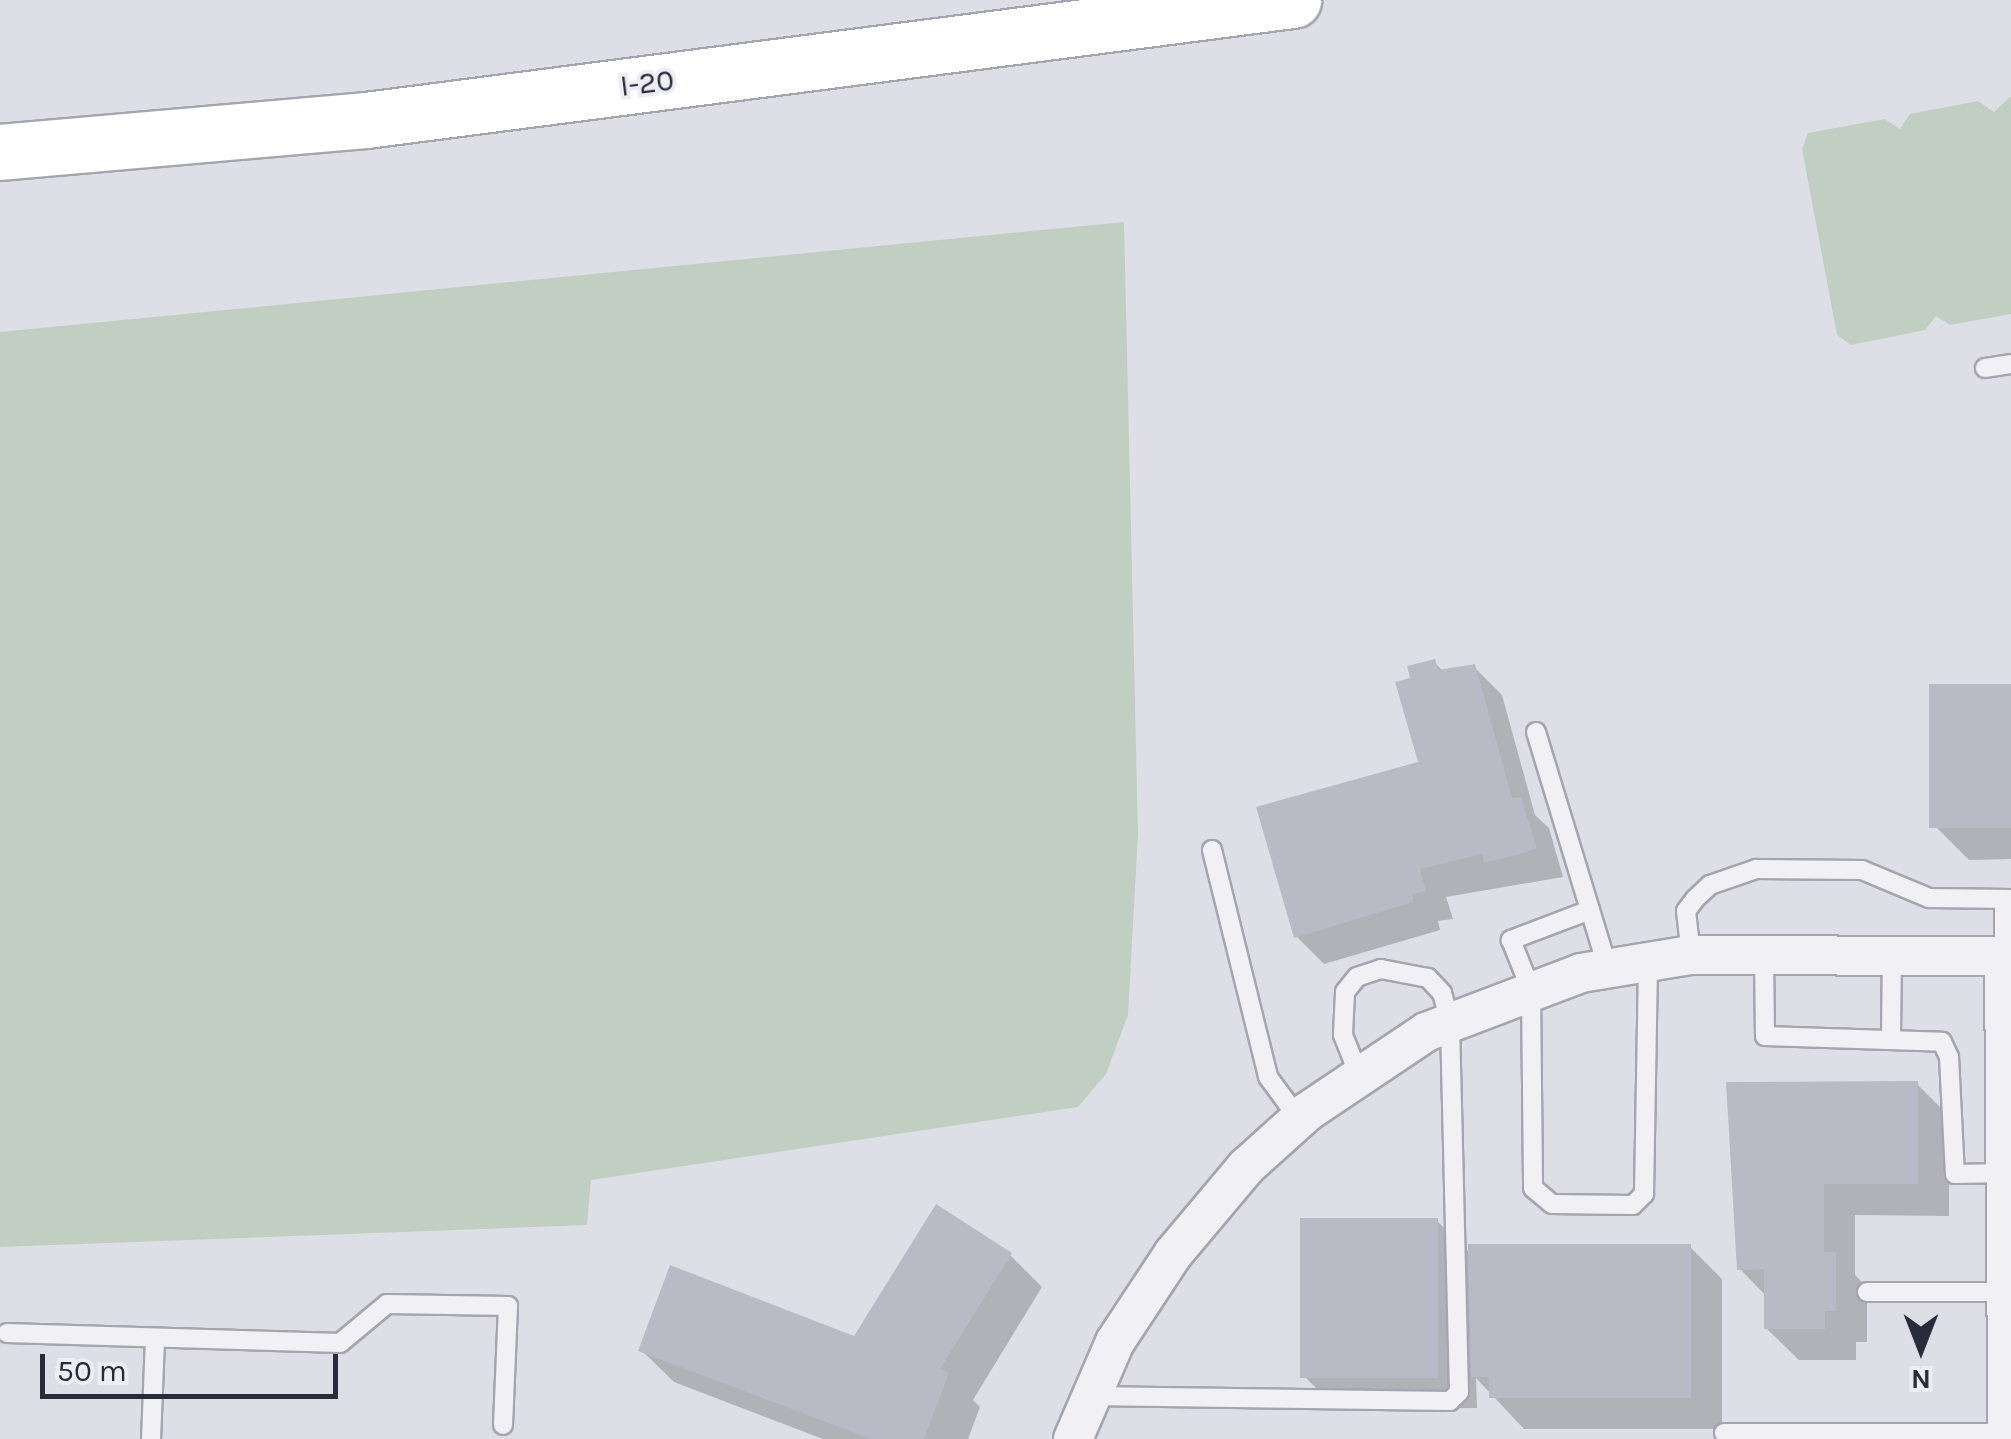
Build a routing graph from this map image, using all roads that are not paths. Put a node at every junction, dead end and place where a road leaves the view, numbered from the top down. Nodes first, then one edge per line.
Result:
1 (1293, 0) edge
2 (0, 152) edge
3 (2011, 364) edge
4 (1985, 368) dead end
5 (1536, 732) dead end
6 (1212, 850) dead end
7 (2007, 899) edge
8 (1590, 910) junction
9 (1691, 955) junction
10 (1764, 955) junction
11 (1892, 955) junction
12 (2007, 956) edge
13 (1648, 962) junction
14 (1608, 968) junction
15 (1531, 990) junction
16 (1450, 1020) junction
17 (1891, 1036) junction
18 (1358, 1075) junction
19 (1299, 1119) junction
20 (2005, 1173) junction
21 (1867, 1292) dead end
22 (2006, 1292) junction
23 (7, 1333) dead end
24 (155, 1339) junction
25 (1088, 1396) junction
26 (502, 1424) dead end
27 (1724, 1433) dead end
28 (2007, 1436) edge
29 (151, 1439) edge
30 (1072, 1439) edge

1 - 2 highway, I-20
3 - 4 lane
5 - 8 lane
6 - 19 lane
7 - 9 lane
7 - 12 lane
8 - 14 lane
8 - 15 lane
9 - 10 street
9 - 13 street
10 - 11 street
10 - 17 lane
11 - 12 street
11 - 17 lane
12 - 20 street
13 - 14 street
13 - 15 lane
14 - 15 street
15 - 16 street
16 - 18 street
16 - 18 lane
16 - 25 lane
17 - 20 lane
18 - 19 street
19 - 25 street
20 - 22 street
21 - 22 lane
22 - 28 street
23 - 24 lane
24 - 26 lane
24 - 29 lane
25 - 30 street
27 - 28 lane

